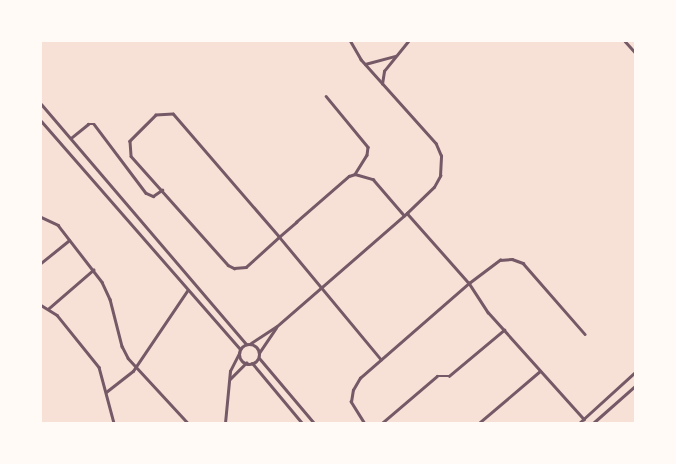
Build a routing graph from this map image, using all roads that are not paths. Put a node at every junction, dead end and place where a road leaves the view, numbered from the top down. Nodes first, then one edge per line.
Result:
1 (350, 41) edge
2 (408, 41) edge
3 (625, 41) edge
4 (635, 52) edge
5 (395, 56) junction
6 (364, 64) junction
7 (382, 84) junction
8 (326, 96) dead end
9 (41, 104) edge
10 (41, 121) edge
11 (71, 138) junction
12 (355, 174) junction
13 (162, 190) junction
14 (406, 214) junction
15 (41, 216) edge
16 (279, 237) junction
17 (69, 240) junction
18 (41, 263) edge
19 (93, 270) junction
20 (469, 283) junction
21 (320, 287) junction
22 (187, 291) junction
23 (41, 305) edge
24 (48, 308) junction
25 (276, 327) junction
26 (504, 330) junction
27 (585, 334) dead end
28 (246, 344) junction
29 (251, 344) junction
30 (239, 351) junction
31 (259, 353) junction
32 (258, 358) junction
33 (381, 360) junction
34 (246, 363) junction
35 (252, 363) junction
36 (136, 368) junction
37 (540, 371) junction
38 (635, 372) edge
39 (230, 379) junction
40 (635, 386) edge
41 (106, 392) junction
42 (584, 419) junction
43 (114, 423) edge
44 (188, 423) edge
45 (225, 423) edge
46 (302, 423) edge
47 (314, 423) edge
48 (364, 423) edge
49 (382, 423) edge
50 (479, 423) edge
51 (579, 423) edge
52 (593, 423) edge

1 - 6 street
2 - 5 street
3 - 4 street
5 - 6 street
5 - 7 street
6 - 7 street
7 - 14 street
8 - 12 street
9 - 11 street
10 - 22 street
11 - 13 street
11 - 28 street
12 - 14 street
12 - 16 street
13 - 16 street
13 - 16 street
14 - 20 street
14 - 21 street
15 - 17 street
16 - 21 street
17 - 18 street
17 - 19 street
19 - 24 street
19 - 36 street
20 - 26 street
20 - 27 street
20 - 33 street
21 - 25 street
21 - 33 street
22 - 30 street
22 - 36 street
23 - 24 street
24 - 41 street
25 - 29 street
25 - 31 street
26 - 37 street
26 - 49 street
28 - 29 street
28 - 30 street
29 - 31 street
30 - 34 street
30 - 39 street
31 - 32 street
32 - 35 street
32 - 47 street
33 - 48 street
34 - 35 street
34 - 39 street
35 - 46 street
36 - 41 street
36 - 44 street
37 - 42 street
37 - 50 street
38 - 42 street
39 - 45 street
40 - 52 street
41 - 43 street
42 - 51 street

